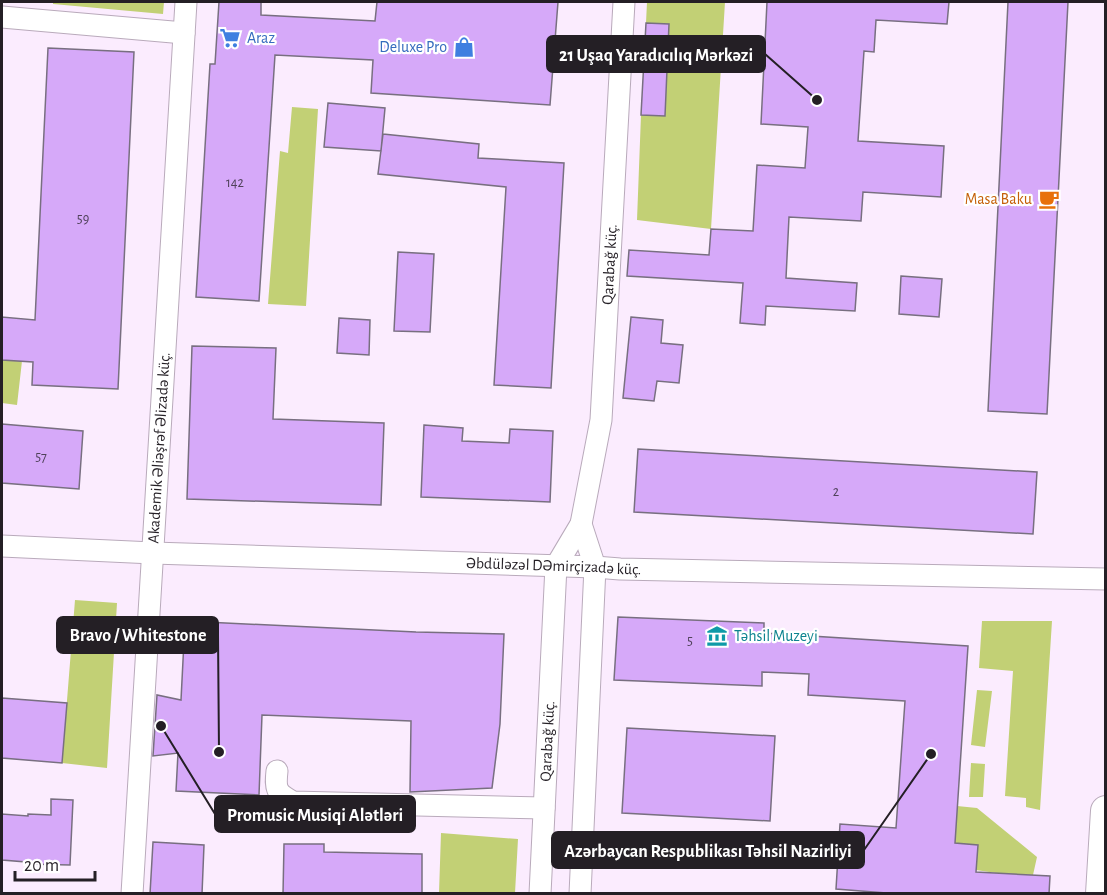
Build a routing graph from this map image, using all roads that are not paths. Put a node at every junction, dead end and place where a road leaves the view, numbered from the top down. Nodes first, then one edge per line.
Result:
1 (186, 2) edge
2 (624, 2) edge
3 (26, 10) edge
4 (2, 17) edge
5 (184, 33) junction
6 (581, 524) junction
7 (2, 546) edge
8 (153, 553) junction
9 (556, 566) junction
10 (595, 567) junction
11 (1106, 579) edge
12 (277, 771) dead end
13 (544, 808) junction
14 (1106, 811) edge
15 (132, 894) edge
16 (540, 894) edge
17 (580, 894) edge
18 (1101, 894) edge

1 - 5 street, Akademik Əliəşrəf Əlizadə küç.
2 - 6 street, Qarabağ küç.
3 - 4 street
3 - 5 street
5 - 8 street, Akademik Əliəşrəf Əlizadə küç.
6 - 9 street, Qarabağ küç.
6 - 10 street, Qarabağ küç.
7 - 8 street, Əbdüləzəl DƏmirçizadə küç.
8 - 9 street, Əbdüləzəl DƏmirçizadə küç.
8 - 15 street, Akademik Əliəşrəf Əlizadə küç.
9 - 10 street, Əbdüləzəl DƏmirçizadə küç.
9 - 13 street, Qarabağ küç.
10 - 11 street, Əbdüləzəl DƏmirçizadə küç.
10 - 17 street, Qarabağ küç.
12 - 13 street
13 - 16 street, Qarabağ küç.
14 - 18 main road

